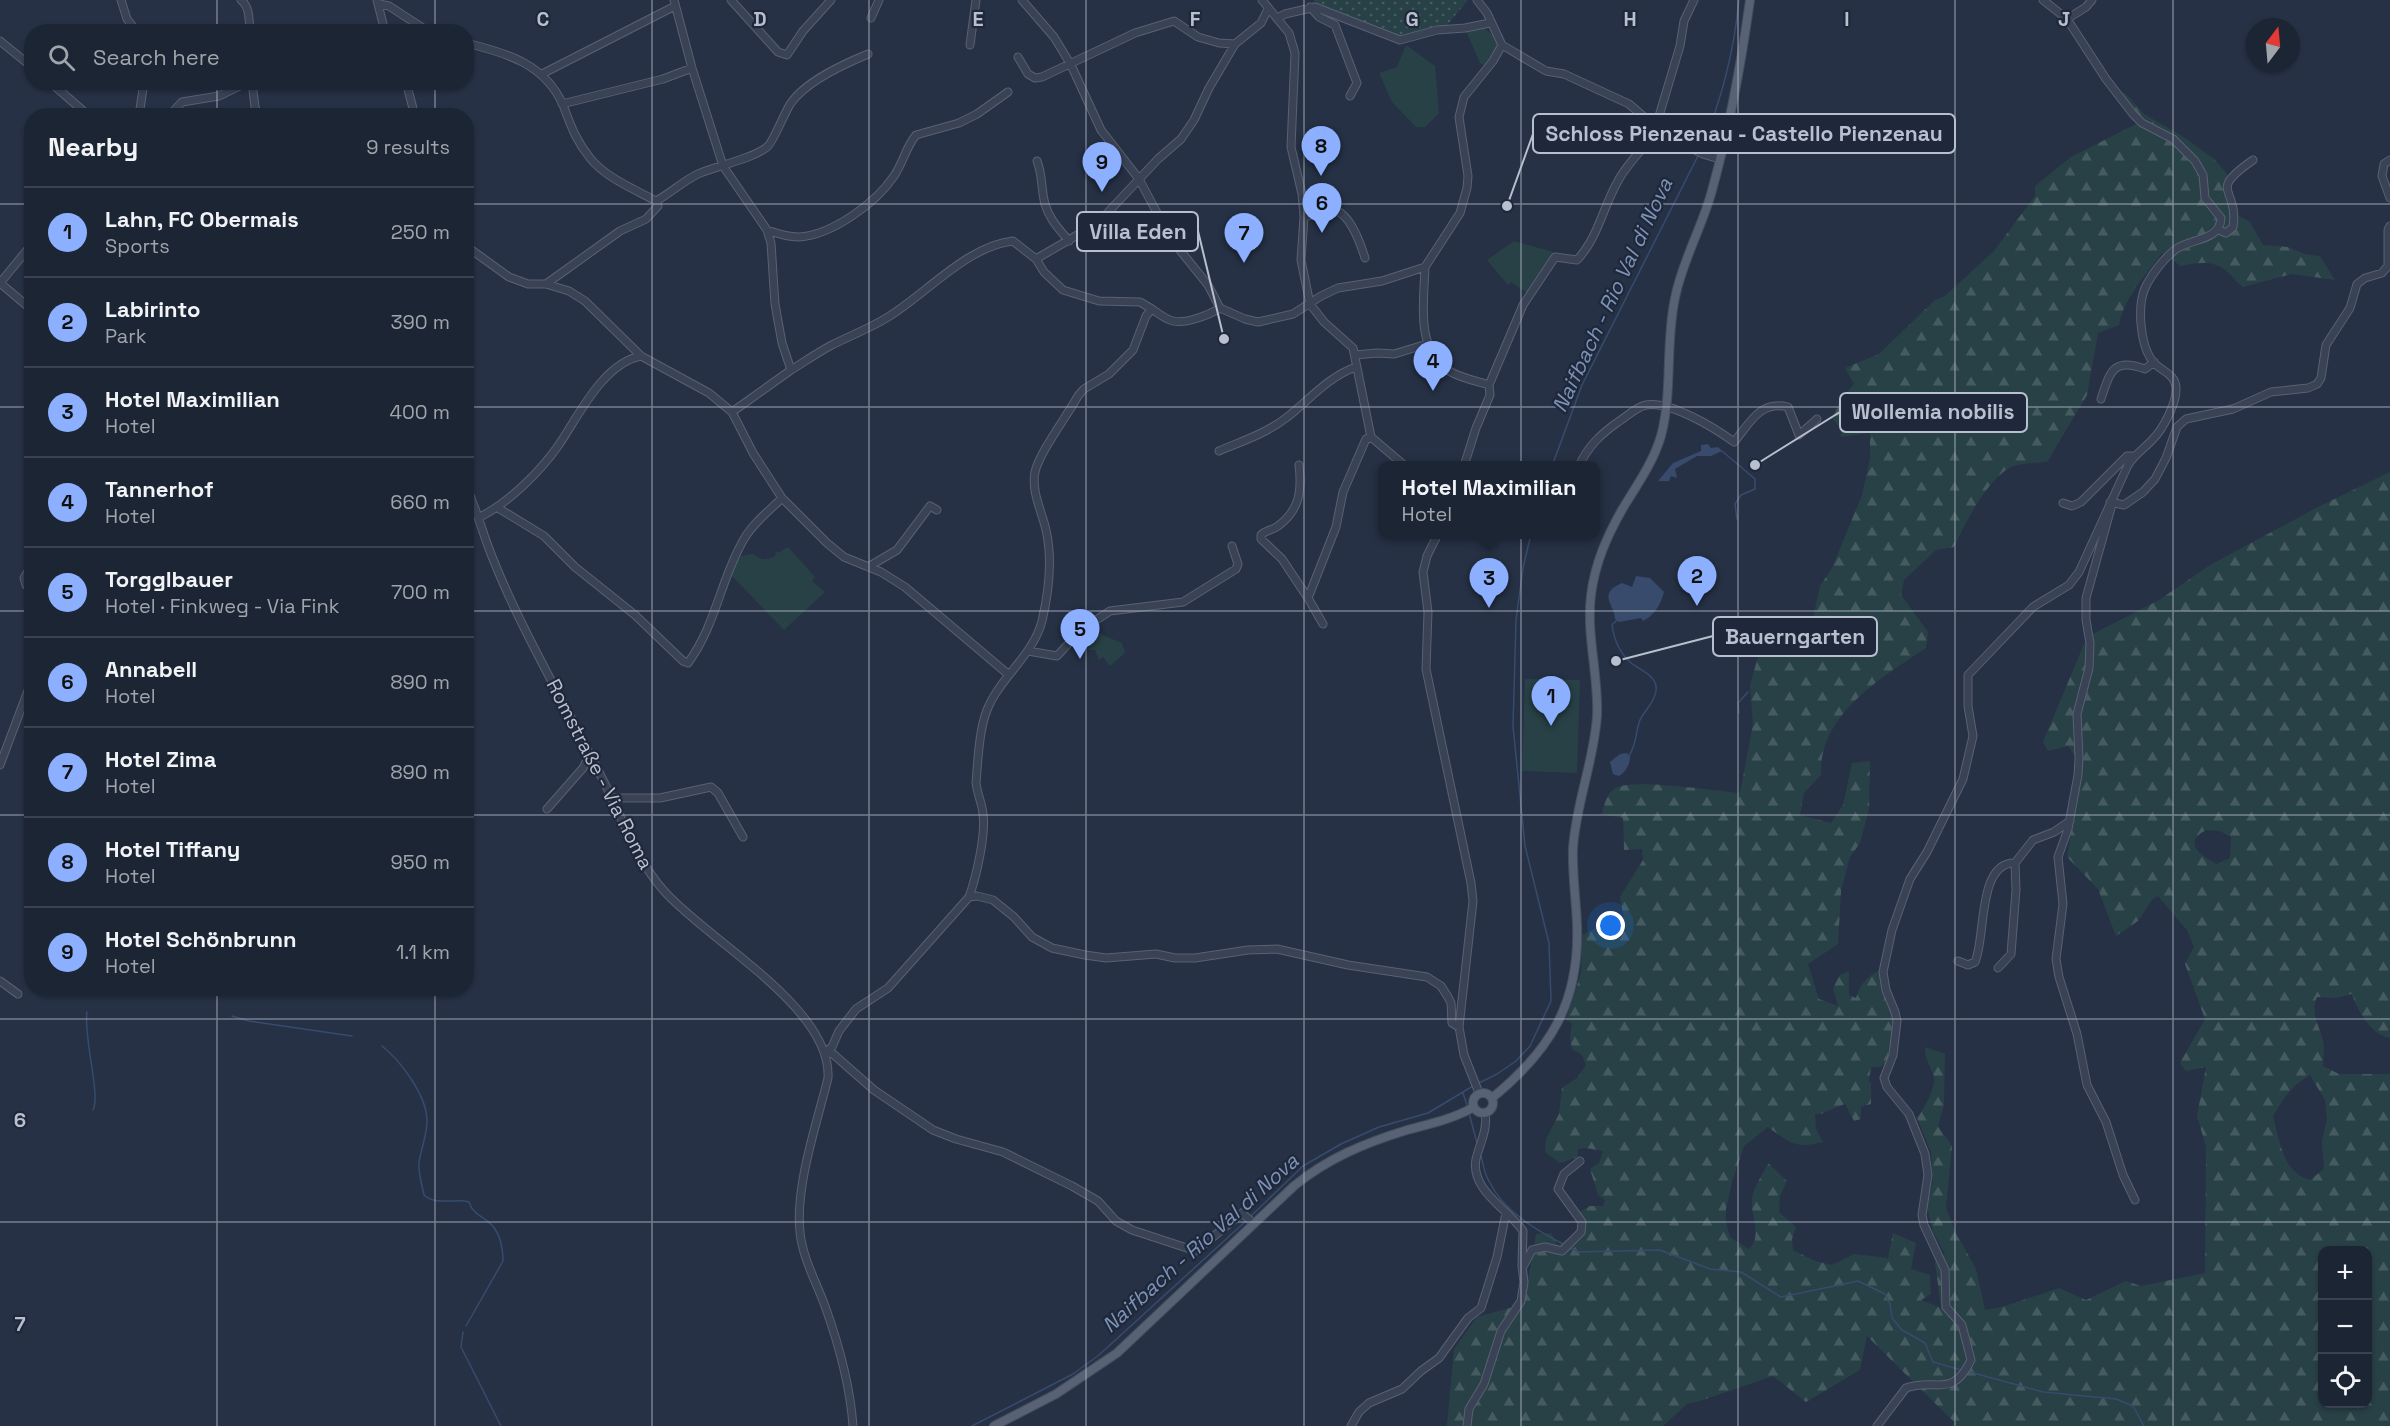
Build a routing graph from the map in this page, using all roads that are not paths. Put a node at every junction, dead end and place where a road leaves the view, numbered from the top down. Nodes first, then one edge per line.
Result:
1 (121, 0) edge
2 (731, 0) edge
3 (831, 0) edge
4 (879, 0) edge
5 (976, 0) edge
6 (1022, 0) edge
7 (1262, 0) edge
8 (1477, 0) edge
9 (1694, 0) edge
10 (1750, 0) edge
11 (2043, 0) edge
12 (2092, 0) edge
13 (246, 1) edge
14 (380, 2) edge
15 (674, 3) edge
16 (1310, 7) junction
17 (1268, 9) junction
18 (871, 18) dead end
19 (1277, 18) junction
20 (2067, 19) junction
21 (1490, 23) junction
22 (131, 24) edge
23 (249, 24) edge
24 (383, 24) edge
25 (417, 24) edge
26 (0, 41) edge
27 (1235, 44) junction
28 (474, 45) edge
29 (970, 45) dead end
30 (1502, 45) junction
31 (868, 54) dead end
32 (1018, 57) dead end
33 (24, 60) edge
34 (1071, 65) junction
35 (692, 68) junction
36 (542, 74) junction
37 (59, 90) edge
38 (143, 90) edge
39 (232, 90) edge
40 (252, 90) edge
41 (408, 90) edge
42 (1008, 92) dead end
43 (1350, 96) dead end
44 (562, 104) junction
45 (80, 108) edge
46 (140, 108) edge
47 (176, 108) edge
48 (255, 108) edge
49 (413, 108) edge
50 (1657, 128) junction
51 (1719, 159) junction
52 (2253, 160) dead end
53 (2390, 160) edge
54 (1037, 161) dead end
55 (723, 166) junction
56 (1139, 179) junction
57 (2390, 198) edge
58 (656, 201) junction
59 (1304, 217) junction
60 (2390, 226) edge
61 (767, 230) junction
62 (2219, 230) junction
63 (1069, 241) junction
64 (474, 252) edge
65 (24, 254) edge
66 (1365, 258) dead end
67 (1036, 259) junction
68 (1425, 267) junction
69 (0, 283) edge
70 (546, 284) junction
71 (24, 303) edge
72 (1310, 304) junction
73 (1220, 308) junction
74 (1152, 309) junction
75 (1427, 344) junction
76 (1355, 355) junction
77 (641, 356) junction
78 (2154, 362) junction
79 (1356, 367) junction
80 (791, 370) junction
81 (1489, 385) junction
82 (2101, 399) dead end
83 (1667, 407) junction
84 (732, 412) junction
85 (1817, 420) dead end
86 (1371, 437) junction
87 (1219, 451) dead end
88 (2134, 456) junction
89 (1400, 461) edge
90 (1465, 461) edge
91 (1582, 461) edge
92 (1299, 465) dead end
93 (782, 498) junction
94 (2110, 502) junction
95 (2063, 503) dead end
96 (474, 504) edge
97 (498, 508) junction
98 (938, 510) dead end
99 (480, 517) junction
100 (1436, 539) edge
101 (1232, 546) dead end
102 (868, 567) junction
103 (1308, 597) junction
104 (1323, 624) dead end
105 (1028, 651) junction
106 (1009, 675) junction
107 (24, 701) edge
108 (588, 757) junction
109 (0, 765) edge
110 (612, 798) junction
111 (547, 809) dead end
112 (2070, 821) junction
113 (743, 837) dead end
114 (2015, 863) junction
115 (969, 897) junction
116 (1958, 961) dead end
117 (1998, 968) dead end
118 (0, 981) edge
119 (18, 994) dead end
120 (1459, 1027) junction
121 (825, 1052) junction
122 (1478, 1090) junction
123 (1492, 1098) junction
124 (1470, 1109) junction
125 (1485, 1113) junction
126 (1580, 1161) dead end
127 (2135, 1200) dead end
128 (1506, 1213) junction
129 (1253, 1223) junction
130 (1522, 1266) junction
131 (853, 1426) edge
132 (994, 1426) edge
133 (1351, 1426) edge
134 (1467, 1426) edge
135 (1877, 1426) edge

1 - 22 street
2 - 3 street
4 - 18 street
5 - 29 street
6 - 34 street
7 - 17 street
8 - 21 street
9 - 50 street
10 - 51 main road
11 - 20 street
12 - 20 street
13 - 23 street
14 - 24 street
14 - 25 street
15 - 35 street
15 - 36 street
16 - 19 street
16 - 21 street
16 - 43 street
17 - 19 street
17 - 27 street
19 - 59 street
20 - 62 street
21 - 30 street
26 - 33 street
27 - 34 street
27 - 56 street
28 - 36 street
30 - 50 street
30 - 68 street
31 - 55 street
32 - 34 street
34 - 56 street
35 - 44 street
35 - 55 street
36 - 44 street
37 - 45 street
38 - 46 street
39 - 47 street
40 - 48 street
41 - 49 street
42 - 61 street
44 - 58 street
50 - 51 street
50 - 81 street
51 - 83 main road
52 - 62 street
53 - 57 street
54 - 63 street
55 - 58 street
55 - 61 street
56 - 63 street
56 - 73 street
58 - 70 street
59 - 66 street
59 - 72 street
60 - 94 street
61 - 80 street
62 - 78 street
63 - 67 street
64 - 70 street
65 - 69 street
67 - 74 street
67 - 80 street
68 - 72 street
68 - 75 street
69 - 71 street
70 - 77 street
72 - 73 street
72 - 76 street
73 - 74 street
74 - 105 street
75 - 76 street
75 - 81 street
76 - 79 street
77 - 84 street
77 - 97 street
78 - 82 street
78 - 88 street
79 - 86 street
79 - 87 street
80 - 84 street
81 - 90 street
83 - 85 street
83 - 91 street
83 - 123 main road
84 - 93 street
86 - 89 street
86 - 103 street
88 - 94 street
88 - 95 street
92 - 103 street
93 - 97 street
93 - 102 street
94 - 112 street
94 - 135 street
96 - 99 street, Romstraße - Via Roma
97 - 99 street
98 - 102 street
99 - 108 street, Romstraße - Via Roma
100 - 120 street
101 - 105 street
102 - 106 street
103 - 104 street
105 - 106 street
106 - 115 street
107 - 109 street
108 - 110 street, Romstraße - Via Roma
108 - 111 street
110 - 113 street
110 - 121 street, Romstraße - Via Roma
112 - 114 street
112 - 127 street
114 - 116 street
114 - 117 street
115 - 120 street
115 - 121 street
118 - 119 street
120 - 122 street
121 - 129 street
121 - 131 street, Romstraße - Via Roma
122 - 123 main road
122 - 124 main road
123 - 125 main road
124 - 125 main road
124 - 129 main road
125 - 128 street
126 - 130 street
128 - 130 street
128 - 133 street
129 - 132 main road
130 - 134 street

